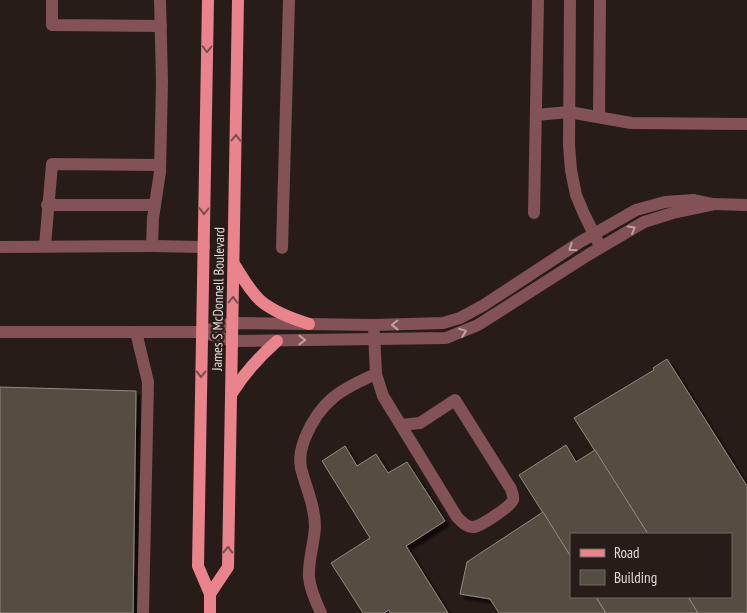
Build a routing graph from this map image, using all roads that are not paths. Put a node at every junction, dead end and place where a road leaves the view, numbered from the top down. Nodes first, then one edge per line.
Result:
1 (52, 0) edge
2 (160, 0) edge
3 (208, 0) edge
4 (238, 0) edge
5 (289, 0) edge
6 (538, 0) edge
7 (570, 0) edge
8 (600, 0) edge
9 (161, 26) junction
10 (569, 112) junction
11 (536, 115) junction
12 (599, 117) junction
13 (747, 124) edge
14 (160, 165) junction
15 (713, 204) junction
16 (48, 205) junction
17 (155, 205) junction
18 (747, 205) edge
19 (534, 213) dead end
20 (594, 235) junction
21 (45, 246) junction
22 (152, 246) junction
23 (0, 247) edge
24 (204, 247) junction
25 (601, 247) junction
26 (282, 248) dead end
27 (234, 264) junction
28 (232, 323) junction
29 (309, 324) junction
30 (374, 325) junction
31 (0, 332) edge
32 (136, 332) junction
33 (202, 332) junction
34 (277, 340) junction
35 (374, 340) junction
36 (232, 341) junction
37 (376, 374) junction
38 (231, 395) junction
39 (401, 424) junction
40 (210, 594) junction
41 (143, 613) edge
42 (210, 613) edge
43 (321, 613) edge

1 - 9 lane
2 - 9 lane
3 -> 24 main road, James S McDonnell Boulevard
27 -> 4 main road, James S McDonnell Boulevard
5 - 26 lane
6 - 11 lane
7 - 10 lane
8 - 12 lane
9 - 14 lane
10 - 11 lane
10 - 12 lane
10 - 20 lane
11 - 19 lane
12 - 13 lane
14 - 16 lane
14 - 17 lane
15 - 18 lane
15 - 20 lane
25 -> 15 lane
16 - 17 lane
16 - 21 lane
17 - 22 lane
20 - 25 lane
20 -> 30 lane
21 - 22 lane
21 - 23 lane
22 - 24 lane
24 - 33 main road, James S McDonnell Boulevard
35 -> 25 lane
28 -> 27 main road, James S McDonnell Boulevard
27 - 29 main road
28 - 29 lane
28 - 33 lane
28 - 36 main road, James S McDonnell Boulevard
29 - 30 lane
30 - 35 lane
31 - 32 lane
32 - 33 lane
32 - 41 lane
33 - 36 lane
33 -> 40 main road, James S McDonnell Boulevard
34 -> 35 lane
34 - 36 lane
34 - 38 main road
35 - 37 lane
36 - 38 main road, James S McDonnell Boulevard
37 - 39 lane
37 - 43 lane
40 -> 38 main road, James S McDonnell Boulevard
39 - 39 lane
40 - 42 main road, James S McDonnell Boulevard

